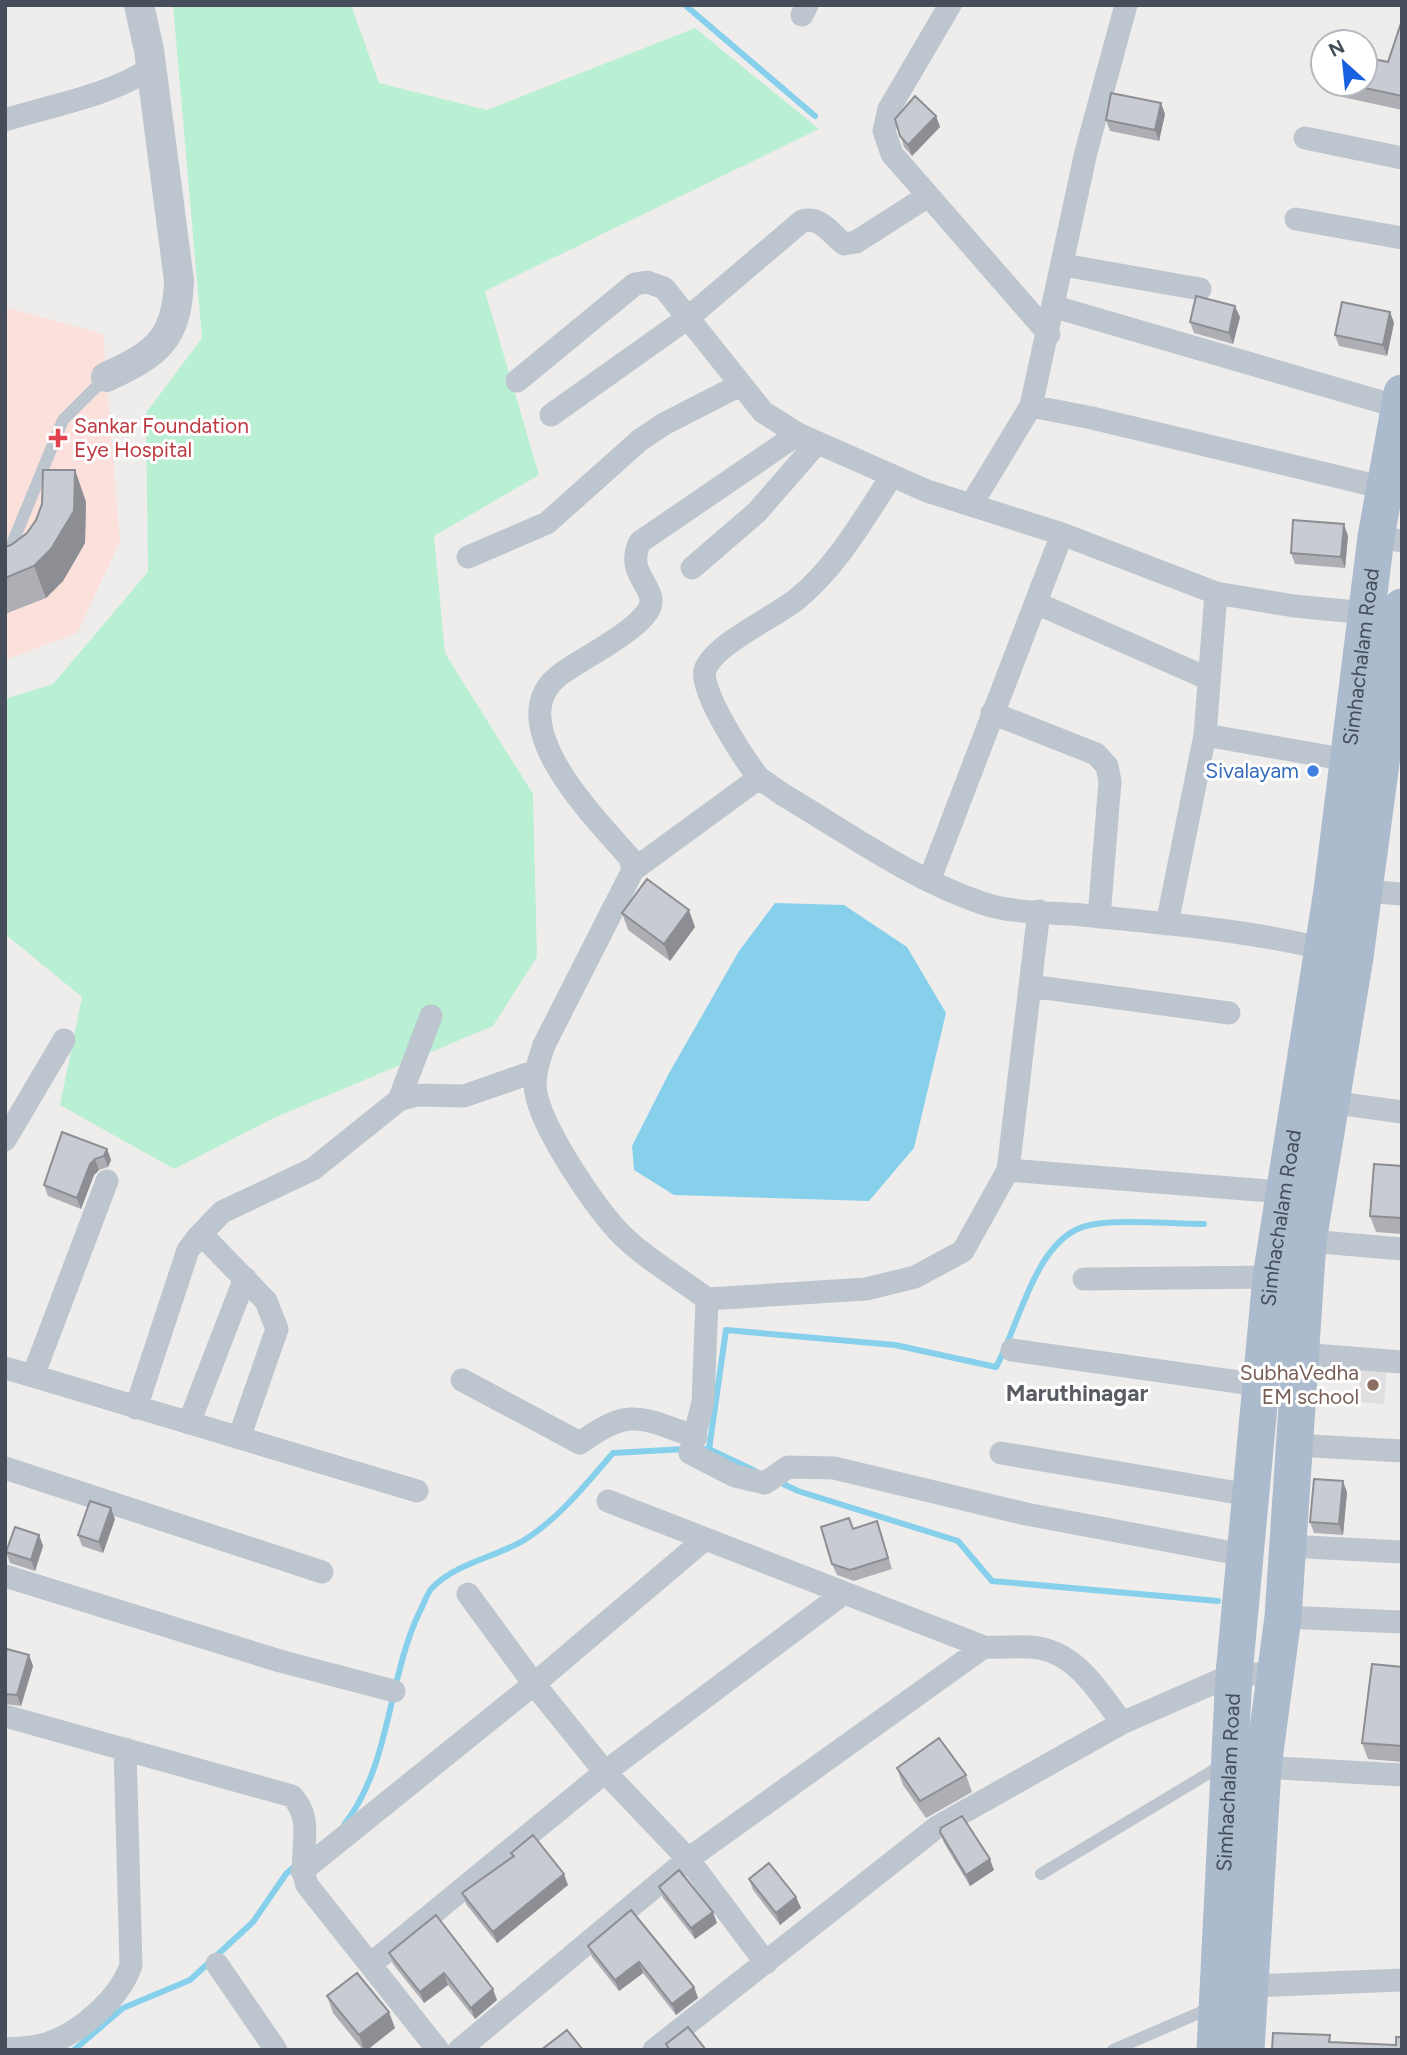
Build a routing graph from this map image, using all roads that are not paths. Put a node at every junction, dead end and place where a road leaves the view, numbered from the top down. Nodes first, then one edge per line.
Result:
1 (139, 5) edge
2 (950, 5) edge
3 (1126, 5) edge
4 (150, 68) junction
5 (5, 120) edge
6 (1305, 138) dead end
7 (1402, 158) edge
8 (928, 196) junction
9 (1296, 219) dead end
10 (1402, 238) edge
11 (1063, 265) junction
12 (1200, 289) dead end
13 (1055, 307) junction
14 (689, 317) junction
15 (1049, 334) junction
16 (106, 377) joint
17 (517, 381) dead end
18 (740, 385) junction
19 (1401, 400) edge
20 (1031, 406) junction
21 (551, 415) dead end
22 (808, 438) junction
23 (891, 477) junction
24 (1385, 488) junction
25 (971, 505) junction
26 (1062, 534) junction
27 (1389, 539) edge
28 (8, 554) edge
29 (468, 557) dead end
30 (692, 568) dead end
31 (1216, 593) junction
32 (1036, 603) junction
33 (1384, 610) edge
34 (1209, 679) junction
35 (992, 713) junction
36 (1205, 735) junction
37 (1393, 750) edge
38 (1348, 760) junction
39 (759, 778) junction
40 (633, 870) junction
41 (929, 881) junction
42 (1364, 891) junction
43 (1402, 894) edge
44 (1039, 911) junction
45 (1098, 917) junction
46 (1167, 924) junction
47 (1339, 953) junction
48 (1030, 986) junction
49 (1229, 1013) dead end
50 (431, 1016) dead end
51 (64, 1040) dead end
52 (536, 1071) junction
53 (399, 1100) junction
54 (1330, 1102) junction
55 (1402, 1112) edge
56 (5, 1140) edge
57 (1008, 1170) junction
58 (107, 1181) dead end
59 (1282, 1192) junction
60 (198, 1237) junction
61 (1292, 1240) junction
62 (1402, 1250) edge
63 (1271, 1277) junction
64 (244, 1278) junction
65 (1084, 1279) dead end
66 (707, 1299) junction
67 (1012, 1350) dead end
68 (1301, 1354) junction
69 (1402, 1362) edge
70 (5, 1368) edge
71 (33, 1376) junction
72 (462, 1380) dead end
73 (1261, 1385) junction
74 (136, 1408) junction
75 (189, 1423) junction
76 (239, 1438) junction
77 (693, 1445) junction
78 (1294, 1445) junction
79 (1402, 1451) edge
80 (1001, 1454) dead end
81 (5, 1468) edge
82 (417, 1491) dead end
83 (1250, 1495) junction
84 (608, 1502) dead end
85 (705, 1539) junction
86 (1287, 1546) junction
87 (1402, 1552) edge
88 (1244, 1555) junction
89 (322, 1572) dead end
90 (5, 1576) edge
91 (844, 1593) junction
92 (468, 1594) dead end
93 (1283, 1617) junction
94 (1402, 1622) edge
95 (984, 1647) junction
96 (1234, 1674) junction
97 (1274, 1674) junction
98 (534, 1684) junction
99 (394, 1691) dead end
100 (5, 1716) edge
101 (1122, 1723) junction
102 (125, 1749) junction
103 (1246, 1764) junction
104 (605, 1772) junction
105 (1402, 1775) edge
106 (688, 1858) junction
107 (302, 1870) junction
108 (1041, 1874) dead end
109 (766, 1963) junction
110 (371, 1964) junction
111 (217, 1965) dead end
112 (1402, 1980) edge
113 (1250, 1986) junction
114 (1217, 2005) junction
115 (5, 2049) edge
116 (276, 2050) edge
117 (438, 2050) edge
118 (459, 2050) edge
119 (654, 2050) edge
120 (1113, 2050) edge
121 (1215, 2050) edge
122 (1246, 2050) edge

1 - 4 street
2 - 8 street
3 - 11 street
4 - 5 street
4 - 16 street
6 - 7 street
8 - 14 street
8 - 15 street
9 - 10 street
11 - 12 street
11 - 13 street
13 - 15 street
13 - 19 street
14 - 17 street
14 - 18 street
14 - 21 street
15 - 20 street
16 - 28 lane
18 - 22 street
18 - 29 street
19 - 24 main road, Simhachalam Road
20 - 24 street
20 - 25 street
22 - 23 street
22 - 30 street
22 - 40 street
23 - 25 street
23 - 39 street
24 - 27 main road, Simhachalam Road
25 - 26 street
26 - 31 street
26 - 32 street
27 - 33 main road, Simhachalam Road
31 - 33 street
31 - 34 street
32 - 34 street
32 - 35 street
33 - 37 main road
33 - 38 main road, Simhachalam Road
34 - 36 street
35 - 41 street
35 - 45 street
36 - 38 street
36 - 46 street
37 - 42 main road
38 - 47 main road, Simhachalam Road
39 - 40 street
39 - 41 street
40 - 52 street
41 - 44 street
42 - 43 street
42 - 47 main road
44 - 45 street
44 - 48 street
45 - 46 street
46 - 47 street
47 - 54 main road
47 - 59 main road, Simhachalam Road
48 - 49 street
48 - 57 street
50 - 53 street
51 - 56 street
52 - 53 street
52 - 66 street
53 - 60 street
54 - 55 street
54 - 61 main road
57 - 59 street
57 - 66 street
58 - 71 street
59 - 61 main road, Simhachalam Road
60 - 64 street
60 - 74 street
61 - 62 street
61 - 63 main road, Simhachalam Road
61 - 68 main road
63 - 65 street
63 - 73 main road, Simhachalam Road
64 - 75 street
64 - 76 street
66 - 77 street
67 - 73 street
68 - 69 street
68 - 78 main road
70 - 71 street
71 - 74 street
72 - 77 street
73 - 83 main road, Simhachalam Road
74 - 75 street
75 - 76 street
76 - 82 street
77 - 88 street
78 - 79 street
78 - 86 main road
80 - 83 street
81 - 89 street
83 - 88 main road, Simhachalam Road
84 - 85 street
85 - 91 street
85 - 98 street
86 - 87 street
86 - 93 main road
88 - 96 main road, Simhachalam Road
90 - 99 street
91 - 95 street
91 - 104 street
92 - 98 street
93 - 94 street
93 - 97 main road
95 - 101 street
95 - 106 street
96 - 97 street
96 - 101 street
96 - 103 main road, Simhachalam Road
97 - 103 main road
98 - 104 street
98 - 107 street
100 - 102 street
101 - 109 street
102 - 107 street
102 - 115 street
103 - 105 street
103 - 108 lane
103 - 113 main road
103 - 114 main road, Simhachalam Road
104 - 106 street
104 - 110 street
106 - 109 street
106 - 118 street
107 - 110 street
109 - 119 street
110 - 117 street
111 - 116 street
112 - 113 street
113 - 122 main road
114 - 120 lane
114 - 121 main road, Simhachalam Road

